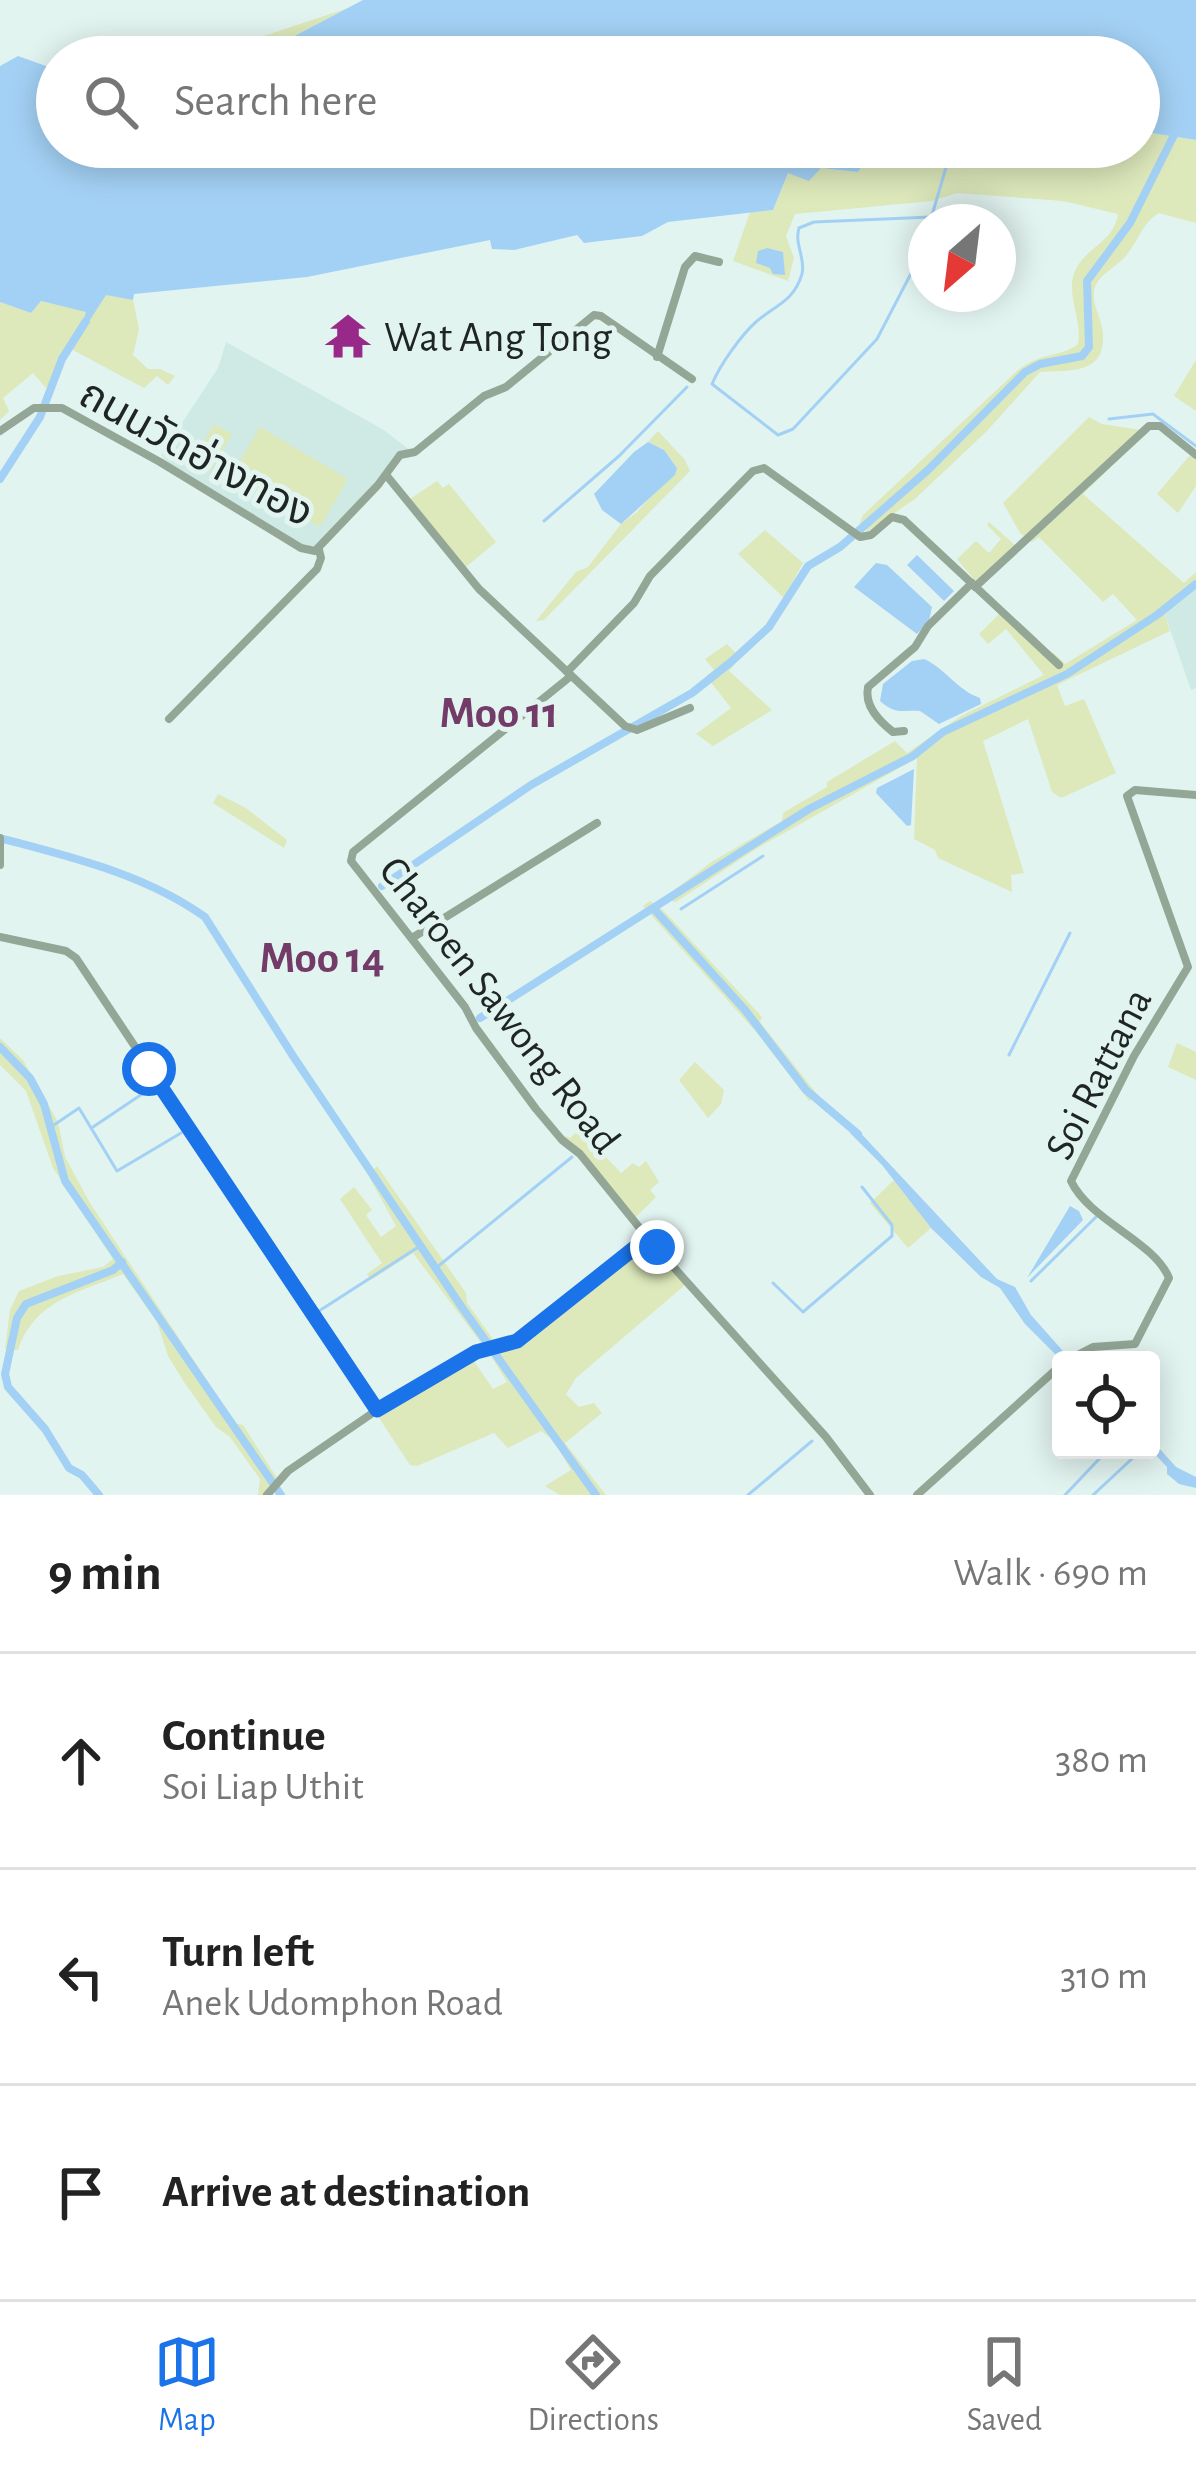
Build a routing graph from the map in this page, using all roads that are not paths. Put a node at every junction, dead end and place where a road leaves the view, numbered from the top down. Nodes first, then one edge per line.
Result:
1 (719, 262) dead end
2 (657, 357) junction
3 (692, 379) dead end
4 (0, 430) edge
5 (1196, 455) edge
6 (386, 476) junction
7 (320, 550) junction
8 (974, 585) junction
9 (1059, 664) dead end
10 (569, 674) junction
11 (690, 708) dead end
12 (169, 719) dead end
13 (904, 731) dead end
14 (1196, 796) edge
15 (597, 823) dead end
16 (1, 840) edge
17 (0, 865) edge
18 (0, 937) edge
19 (412, 938) junction
20 (651, 1242) junction
21 (1085, 1351) edge
22 (1052, 1373) edge
23 (377, 1410) junction
24 (267, 1495) edge
25 (871, 1495) edge
26 (917, 1495) edge

1 - 2 street
2 - 3 street, ถนนวัดอ่างทอง
2 - 6 street, ถนนวัดอ่างทอง
4 - 7 street, ถนนวัดอ่างทอง
5 - 8 street
6 - 7 street, ถนนวัดอ่างทอง
6 - 10 street
7 - 12 street
8 - 9 street
8 - 10 street
8 - 13 street
10 - 11 street
10 - 19 street, Charoen Sawong Road
14 - 21 street, Soi Rattana
15 - 19 street
16 - 17 street
18 - 23 street
19 - 20 street, Charoen Sawong Road
20 - 23 street
20 - 25 street, Charoen Sawong Road
22 - 26 street
23 - 24 street

